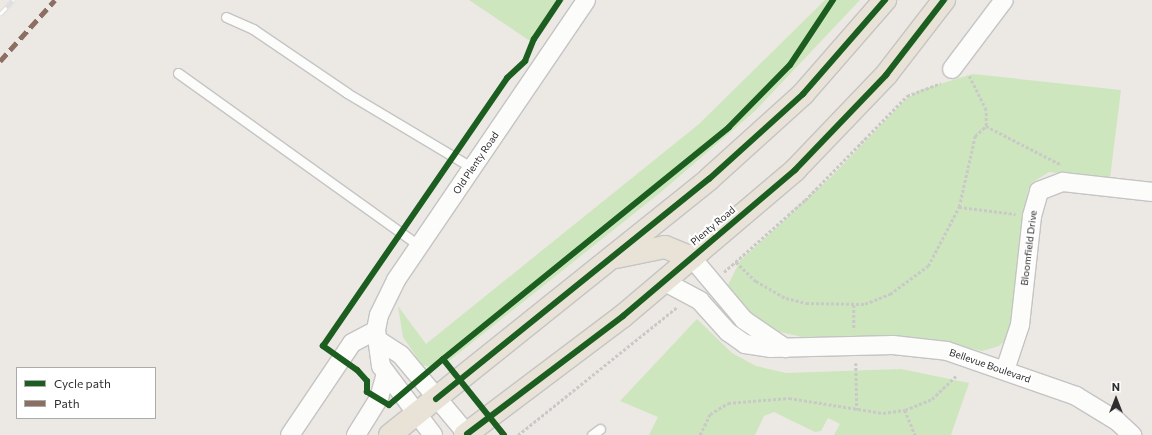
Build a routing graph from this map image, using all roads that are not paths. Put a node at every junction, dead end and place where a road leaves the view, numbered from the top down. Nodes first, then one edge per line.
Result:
1 (586, 0) edge
2 (885, 0) edge
3 (944, 0) edge
4 (1004, 0) edge
5 (226, 17) dead end
6 (178, 73) dead end
7 (955, 77) road end
8 (473, 168) junction
9 (1152, 192) edge
10 (420, 246) junction
11 (611, 258) junction
12 (692, 258) junction
13 (665, 282) junction
14 (377, 335) junction
15 (785, 348) junction
16 (1005, 370) junction
17 (386, 373) junction
18 (436, 399) junction
19 (416, 414) junction
20 (466, 434) edge
21 (290, 435) edge
22 (356, 435) edge
23 (390, 435) edge
24 (433, 435) edge
25 (1132, 435) edge

1 - 8 street, Old Plenty Road
2 - 11 highway
3 - 12 highway, Plenty Road
4 - 7 street
5 - 8 lane
6 - 10 lane
8 - 10 street, Old Plenty Road
9 - 16 street, Bloomfield Drive
10 - 14 street, Old Plenty Road
11 - 12 highway
11 - 18 highway
12 - 13 highway, Plenty Road
12 - 15 street
13 - 15 street, Bellevue Boulevard
13 - 20 highway, Plenty Road
14 - 17 street, Old Plenty Road
14 - 18 street
14 - 21 street
15 - 16 street, Bellevue Boulevard
16 - 25 street, Bellevue Boulevard
17 - 19 street, Old Plenty Road
17 - 22 street
18 - 19 highway
18 - 20 street
19 - 23 highway
19 - 24 street, Old Plenty Road

